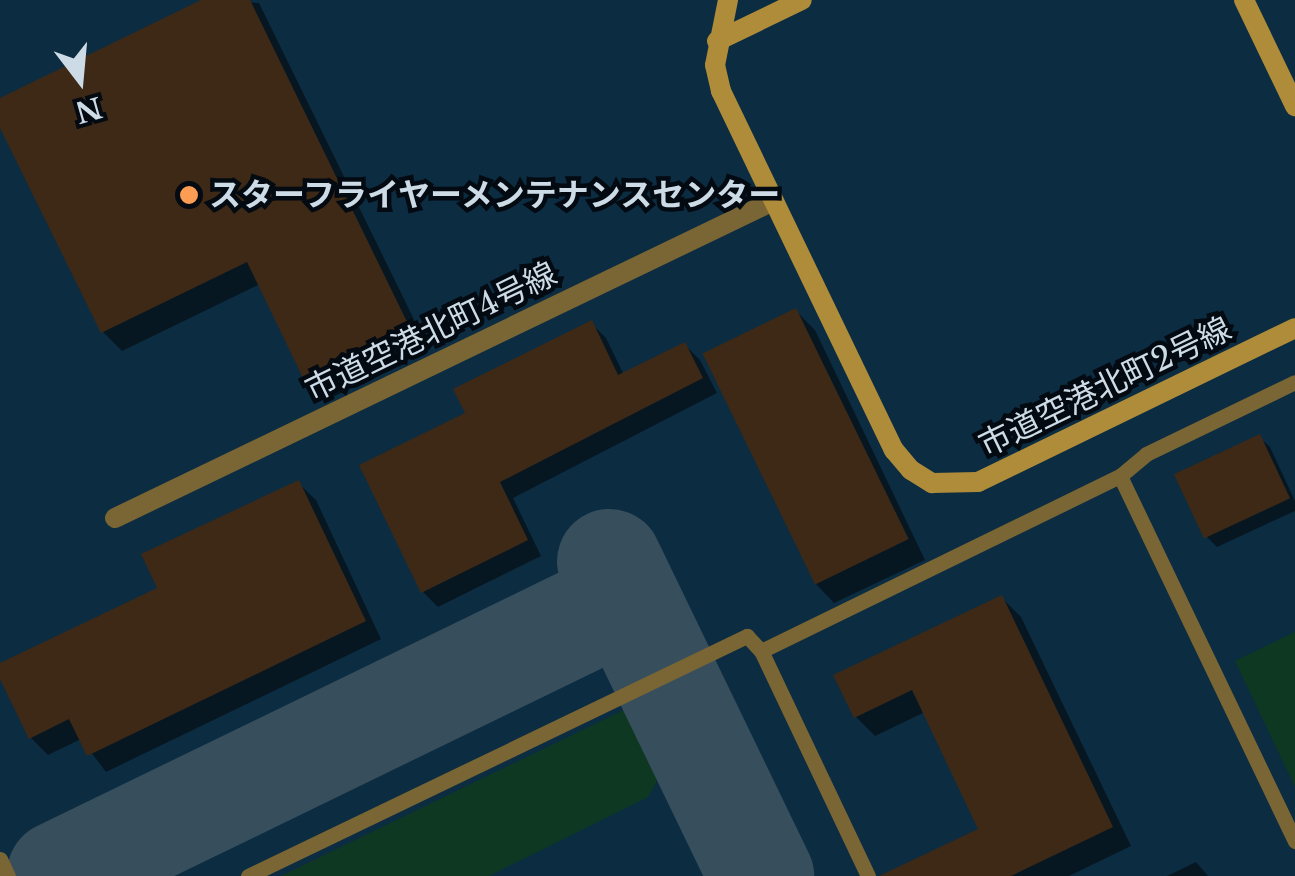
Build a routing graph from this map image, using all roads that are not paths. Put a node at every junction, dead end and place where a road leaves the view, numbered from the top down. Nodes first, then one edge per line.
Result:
1 (728, 0) edge
2 (802, 0) edge
3 (1244, 0) edge
4 (717, 42) junction
5 (1295, 106) edge
6 (773, 201) junction
7 (1295, 328) edge
8 (1295, 382) edge
9 (1120, 476) junction
10 (115, 518) dead end
11 (761, 651) junction
12 (1295, 841) edge
13 (0, 859) edge
14 (8, 876) edge
15 (248, 876) edge
16 (868, 876) edge

1 - 4 street, 市道空港北町2号線
2 - 4 street
3 - 5 street
4 - 6 street, 市道空港北町2号線
6 - 7 street, 市道空港北町2号線
6 - 10 street, 市道空港北町4号線
8 - 9 lane
9 - 11 lane
9 - 12 lane
11 - 15 lane
11 - 16 lane
13 - 14 lane

